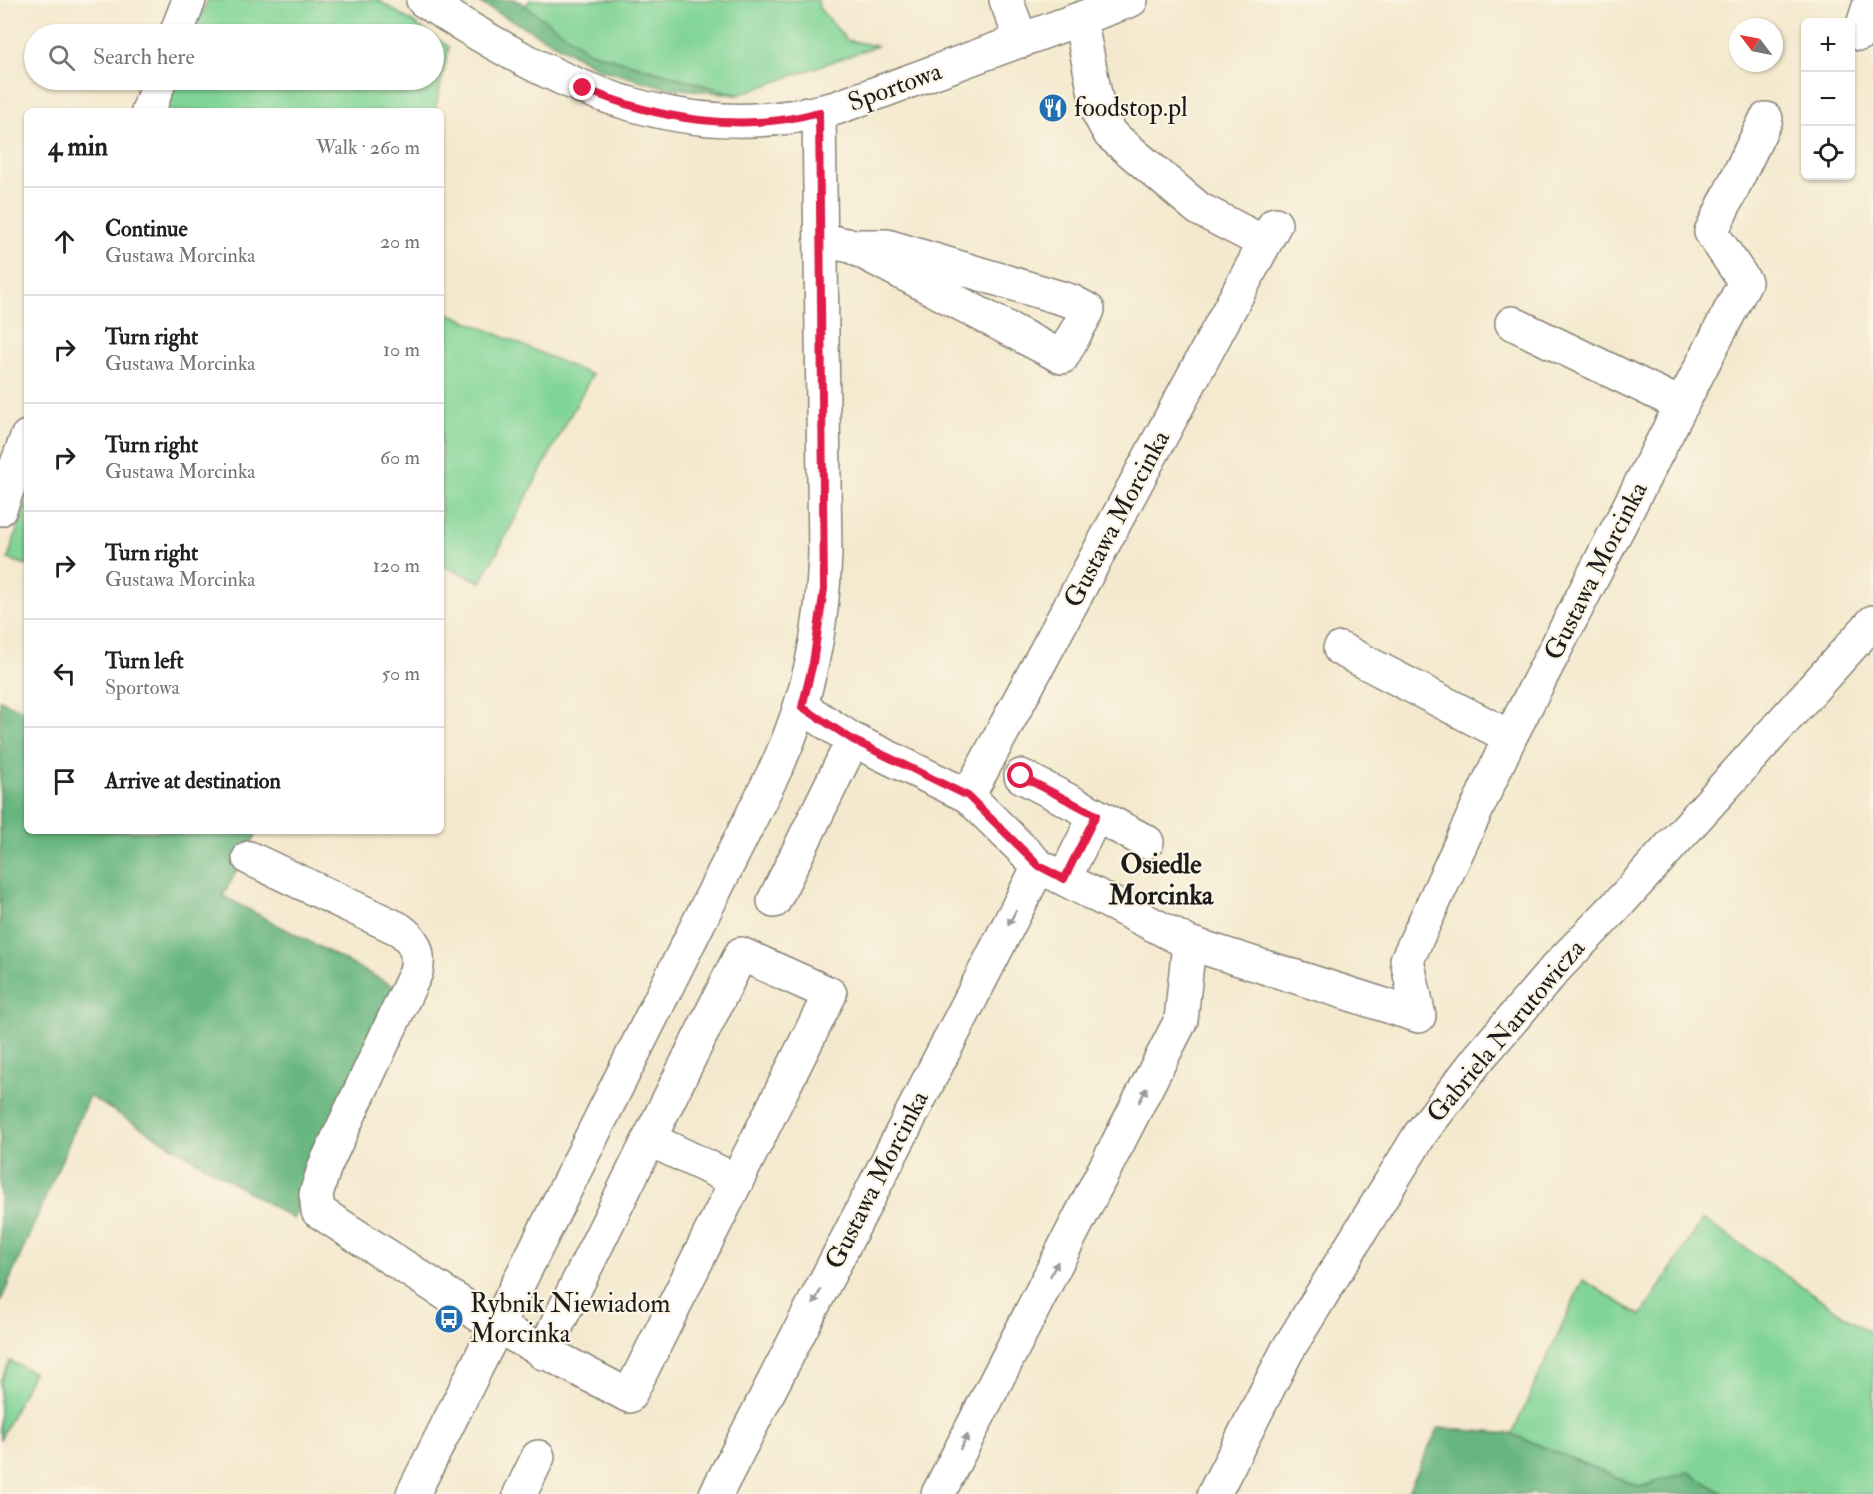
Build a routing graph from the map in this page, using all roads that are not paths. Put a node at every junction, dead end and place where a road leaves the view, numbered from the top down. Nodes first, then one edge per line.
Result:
1 (189, 0) edge
2 (423, 0) edge
3 (1006, 0) edge
4 (1131, 0) edge
5 (1871, 0) edge
6 (1080, 18) junction
7 (180, 24) edge
8 (1860, 34) dead end
9 (1022, 41) junction
10 (156, 90) edge
11 (149, 108) edge
12 (819, 112) junction
13 (1766, 119) dead end
14 (837, 243) junction
15 (1512, 323) dead end
16 (1682, 405) junction
17 (24, 445) edge
18 (0, 509) edge
19 (1873, 622) edge
20 (1340, 649) dead end
21 (802, 707) junction
22 (1510, 737) junction
23 (853, 740) junction
24 (1021, 776) dead end
25 (968, 796) junction
26 (1096, 815) junction
27 (1147, 842) dead end
28 (249, 858) dead end
29 (1051, 872) junction
30 (774, 901) dead end
31 (1189, 943) junction
32 (649, 1139) junction
33 (737, 1181) junction
34 (496, 1326) junction
35 (543, 1353) junction
36 (538, 1457) dead end
37 (413, 1494) edge
38 (520, 1494) edge
39 (716, 1494) edge
40 (938, 1494) edge
41 (1214, 1494) edge

1 - 7 street
2 - 12 street, Sportowa
3 - 9 street
4 - 6 street, Sportowa
5 - 8 street
6 - 9 street, Sportowa
6 - 25 street, Gustawa Morcinka
9 - 12 street, Sportowa
10 - 11 street
12 - 14 street
13 - 16 street, Gustawa Morcinka
14 - 14 street
14 - 21 street
15 - 16 street
16 - 22 street, Gustawa Morcinka
17 - 18 street
19 - 41 street, Gabriela Narutowicza
20 - 22 street
21 - 23 street, Gustawa Morcinka
21 - 34 street
22 - 31 street, Gustawa Morcinka
23 - 25 street, Gustawa Morcinka
23 - 30 street
24 - 26 street
25 - 29 street, Gustawa Morcinka
26 - 27 street
26 - 29 street, Gustawa Morcinka
28 - 34 street
29 - 31 street, Gustawa Morcinka
29 -> 39 street, Gustawa Morcinka
40 -> 31 street
32 - 33 street
32 - 33 street
32 - 35 street
33 - 35 street
34 - 35 street
34 - 37 street
36 - 38 street

